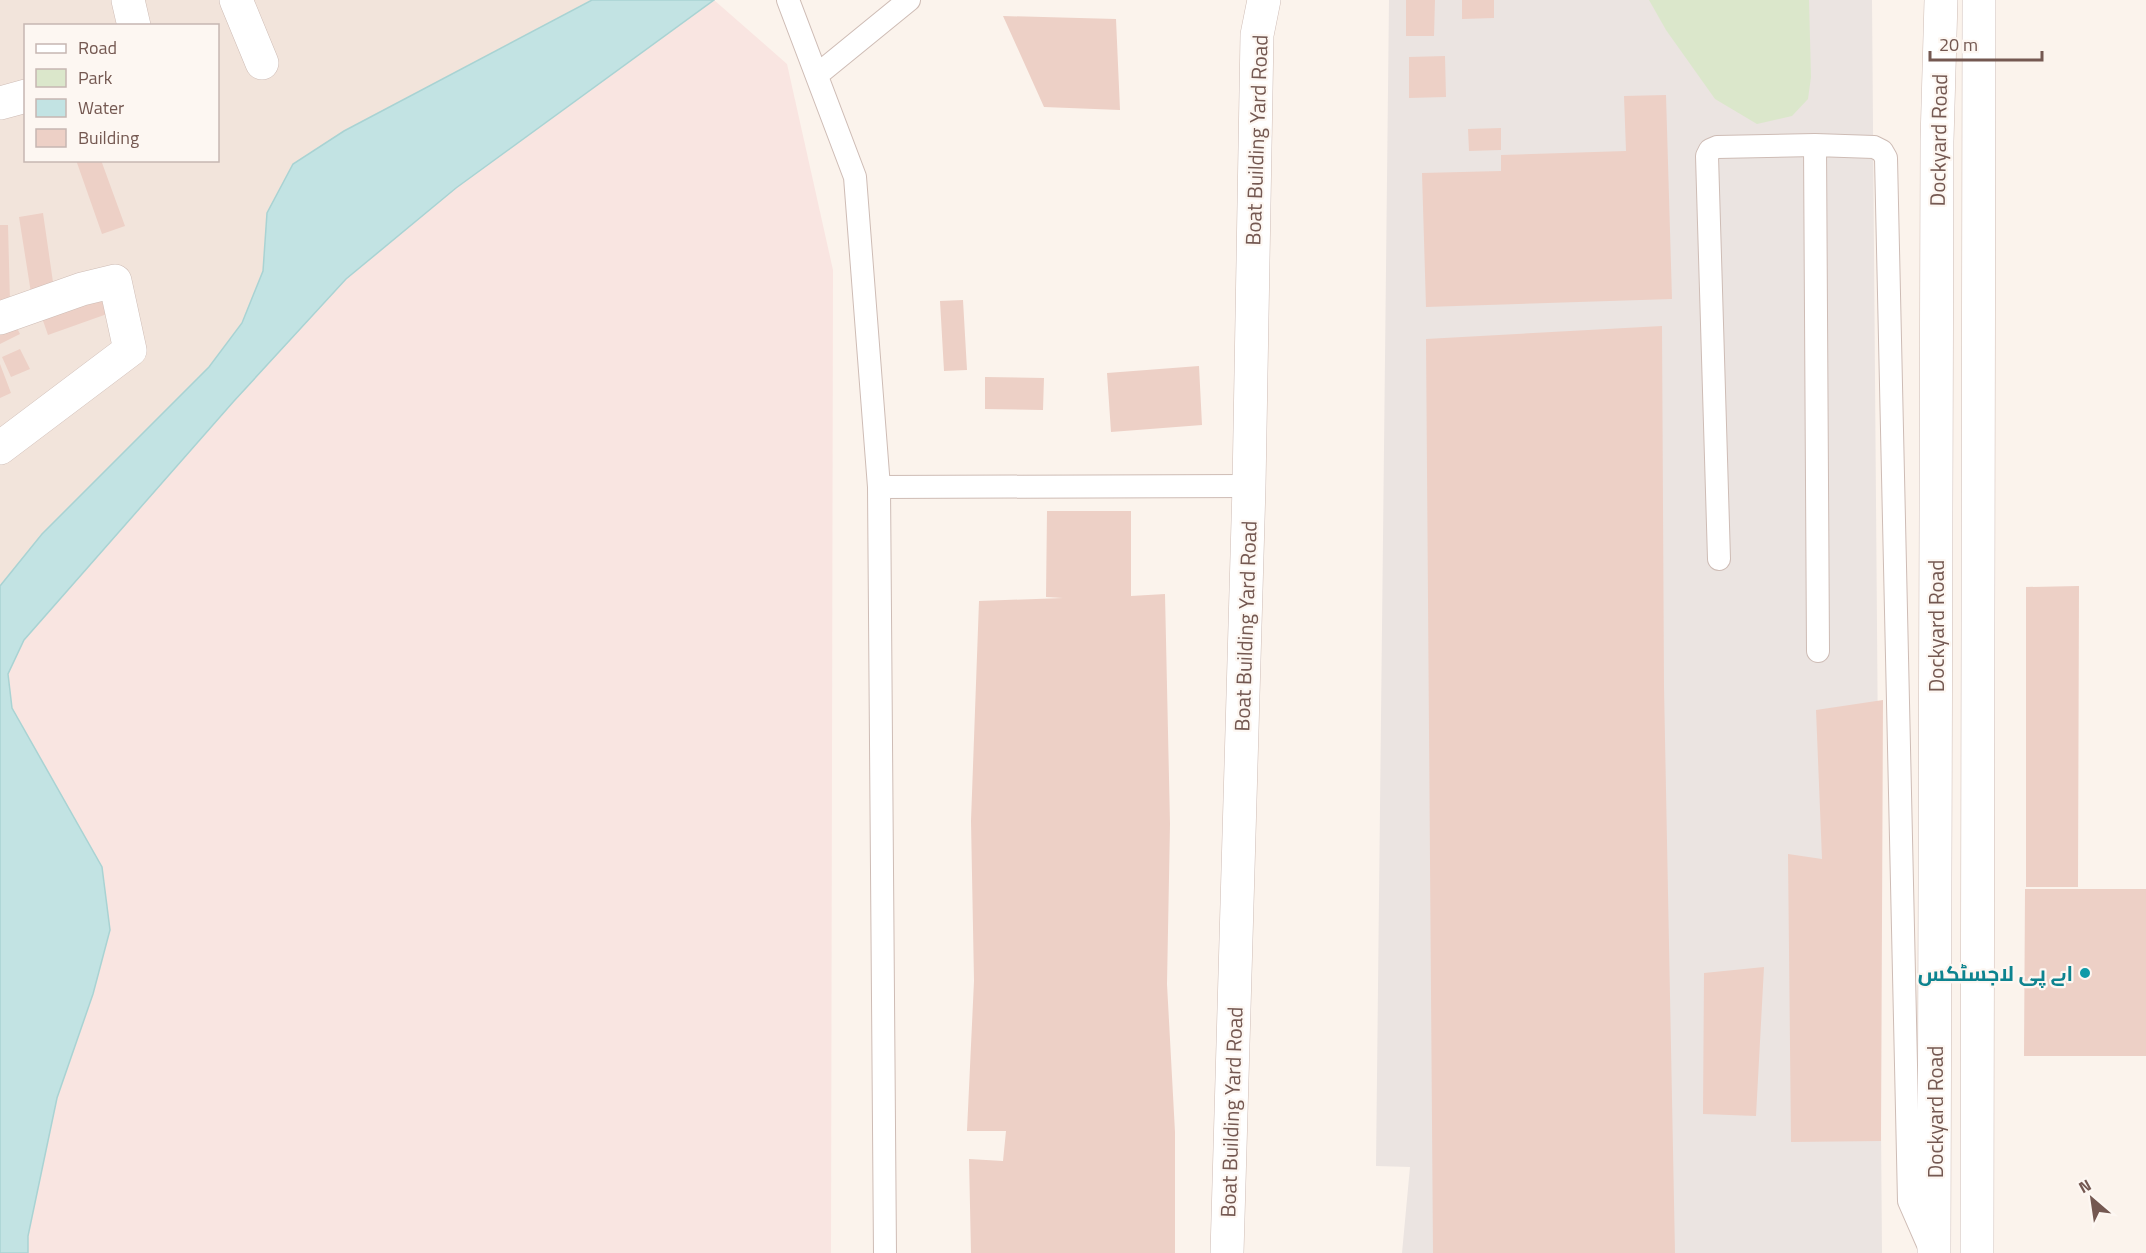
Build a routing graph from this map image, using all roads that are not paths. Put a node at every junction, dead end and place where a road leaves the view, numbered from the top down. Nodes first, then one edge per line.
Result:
1 (128, 0) edge
2 (236, 0) edge
3 (788, 0) edge
4 (909, 0) edge
5 (1264, 0) edge
6 (1941, 0) edge
7 (1979, 0) edge
8 (134, 24) edge
9 (262, 63) dead end
10 (817, 75) junction
11 (24, 97) edge
12 (0, 104) edge
13 (1815, 144) junction
14 (0, 318) edge
15 (0, 448) edge
16 (1249, 486) junction
17 (879, 487) junction
18 (1719, 559) dead end
19 (1818, 651) dead end
20 (885, 1253) edge
21 (1227, 1253) edge
22 (1933, 1253) edge
23 (1977, 1253) edge

1 - 8 street
2 - 9 street
3 - 10 lane
4 - 10 lane
5 - 16 street, Boat Building Yard Road
6 - 22 street, Dockyard Road
7 - 23 street, Dockyard Road
10 - 17 lane
11 - 12 street
13 - 18 lane
13 - 19 lane
13 - 22 lane
14 - 15 street
16 - 17 lane
16 - 21 street, Boat Building Yard Road
17 - 20 lane

